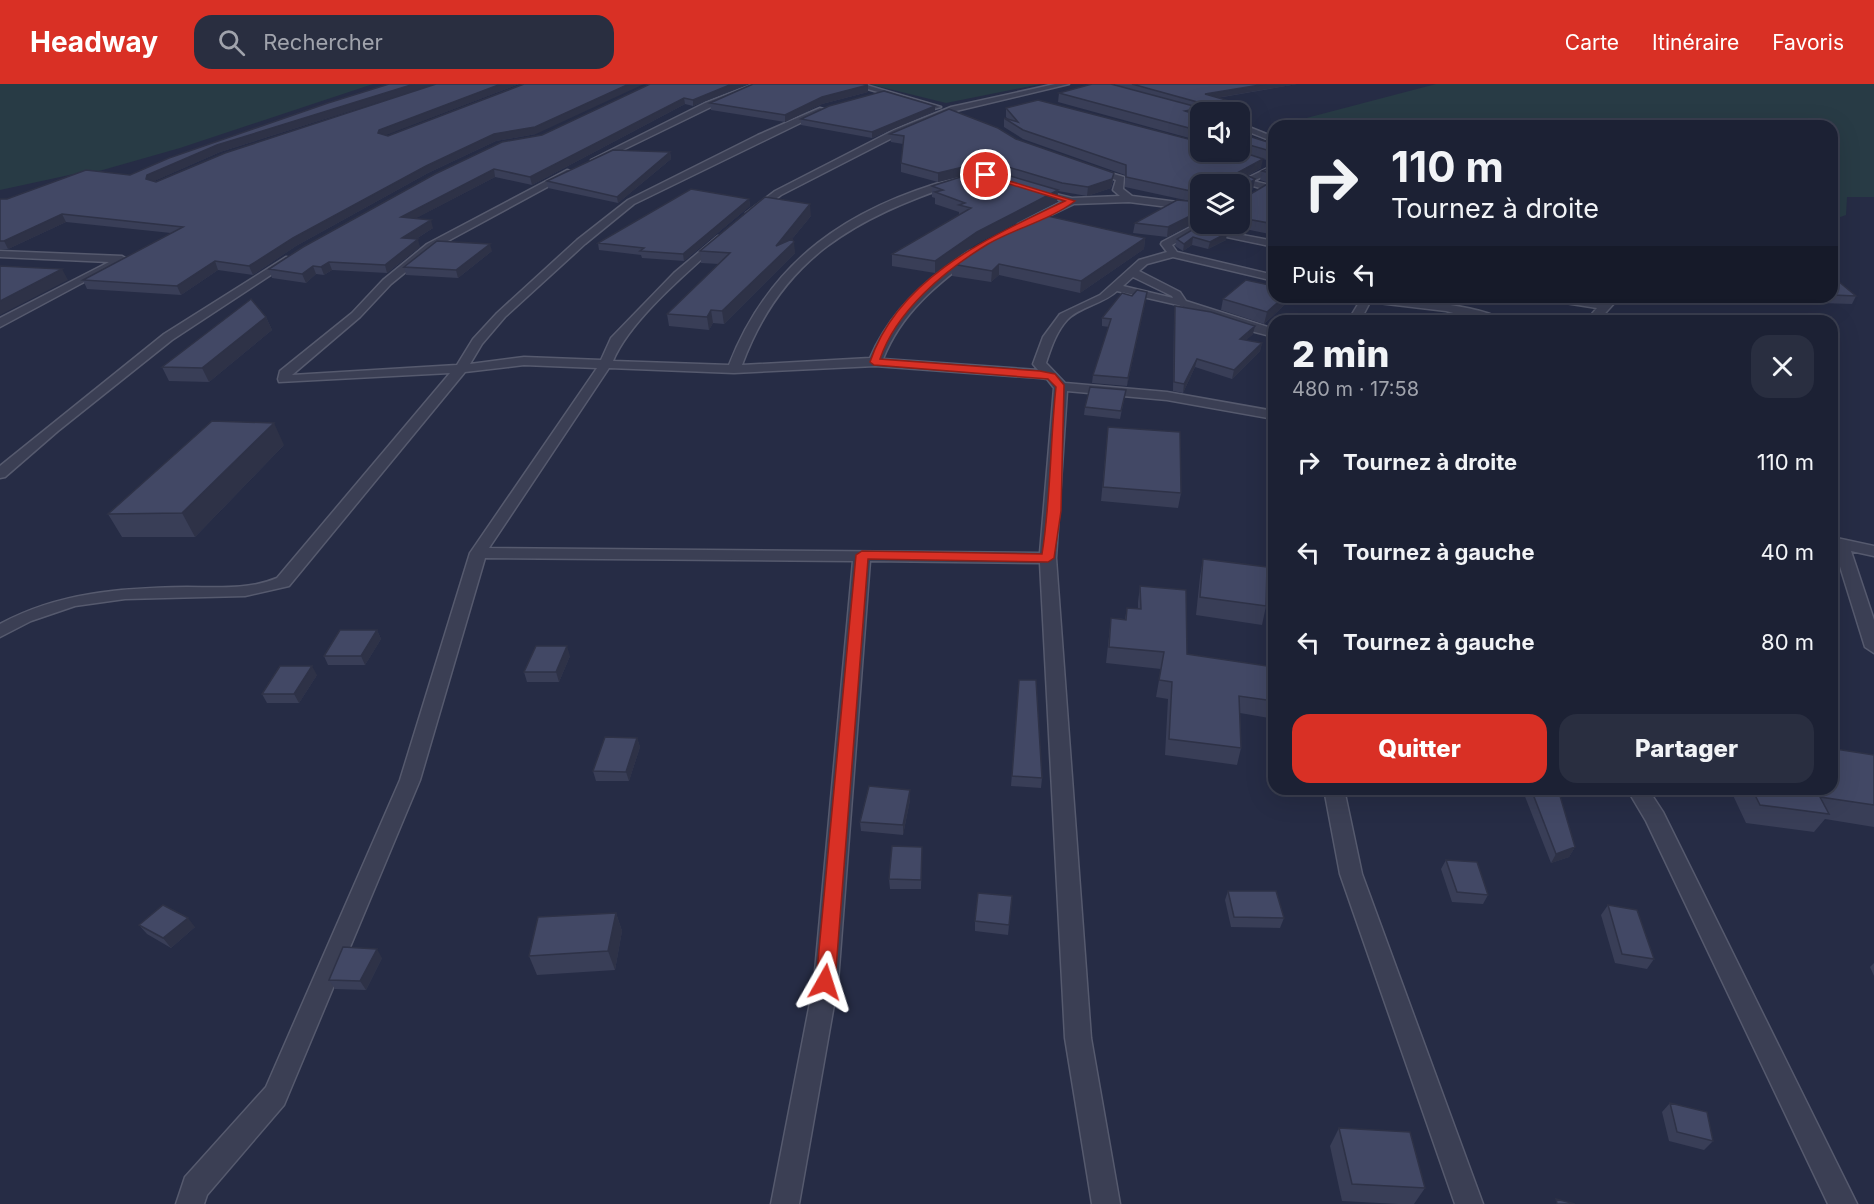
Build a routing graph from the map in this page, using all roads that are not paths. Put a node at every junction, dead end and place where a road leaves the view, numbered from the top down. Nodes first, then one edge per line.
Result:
1 (735, 84) edge
2 (855, 84) edge
3 (1065, 84) edge
4 (757, 86) edge
5 (886, 91) junction
6 (856, 100) edge
7 (836, 105) edge
8 (949, 111) junction
9 (965, 119) edge
10 (1250, 130) edge
11 (1268, 137) edge
12 (1082, 165) edge
13 (1268, 167) edge
14 (963, 179) edge
15 (1026, 187) edge
16 (1265, 190) edge
17 (1129, 199) junction
18 (1072, 201) junction
19 (1190, 207) edge
20 (1190, 231) edge
21 (1007, 232) edge
22 (1232, 234) edge
23 (1268, 243) edge
24 (978, 248) edge
25 (0, 254) edge
26 (1173, 254) junction
27 (297, 255) edge
28 (1132, 272) junction
29 (1268, 277) edge
30 (1117, 288) junction
31 (1182, 303) junction
32 (1403, 303) edge
33 (1609, 303) edge
34 (1473, 315) edge
35 (1598, 315) edge
36 (0, 323) edge
37 (1268, 331) edge
38 (874, 362) junction
39 (606, 363) junction
40 (460, 369) junction
41 (734, 369) junction
42 (1056, 381) junction
43 (1268, 414) edge
44 (0, 474) edge
45 (1838, 543) edge
46 (1838, 548) edge
47 (1874, 551) edge
48 (478, 553) junction
49 (862, 555) junction
50 (1048, 558) junction
51 (0, 631) edge
52 (1874, 647) edge
53 (1335, 795) edge
54 (1641, 795) edge
55 (190, 1204) edge
56 (785, 1204) edge
57 (1106, 1204) edge
58 (1469, 1204) edge
59 (1843, 1204) edge

1 - 4 street
2 - 5 street
3 - 8 street
4 - 40 street
5 - 6 street
5 - 8 street
7 - 40 street
8 - 9 street
8 - 39 street
10 - 11 street
12 - 17 street
13 - 16 street
14 - 41 street
15 - 18 street
17 - 18 street
17 - 19 street
18 - 21 street
20 - 26 street
22 - 23 street
24 - 38 street
25 - 36 street
26 - 28 street
26 - 29 street
27 - 44 street
28 - 30 street
28 - 31 street
30 - 31 street
30 - 42 street
31 - 37 street
32 - 34 street
33 - 35 street
38 - 41 street
38 - 42 street
39 - 40 street
39 - 41 street
39 - 48 street
40 - 51 street
42 - 43 street
42 - 50 street
45 - 47 street
46 - 52 street
48 - 49 street
48 - 55 street
49 - 50 street
49 - 56 street
50 - 57 street
53 - 58 street
54 - 59 street

